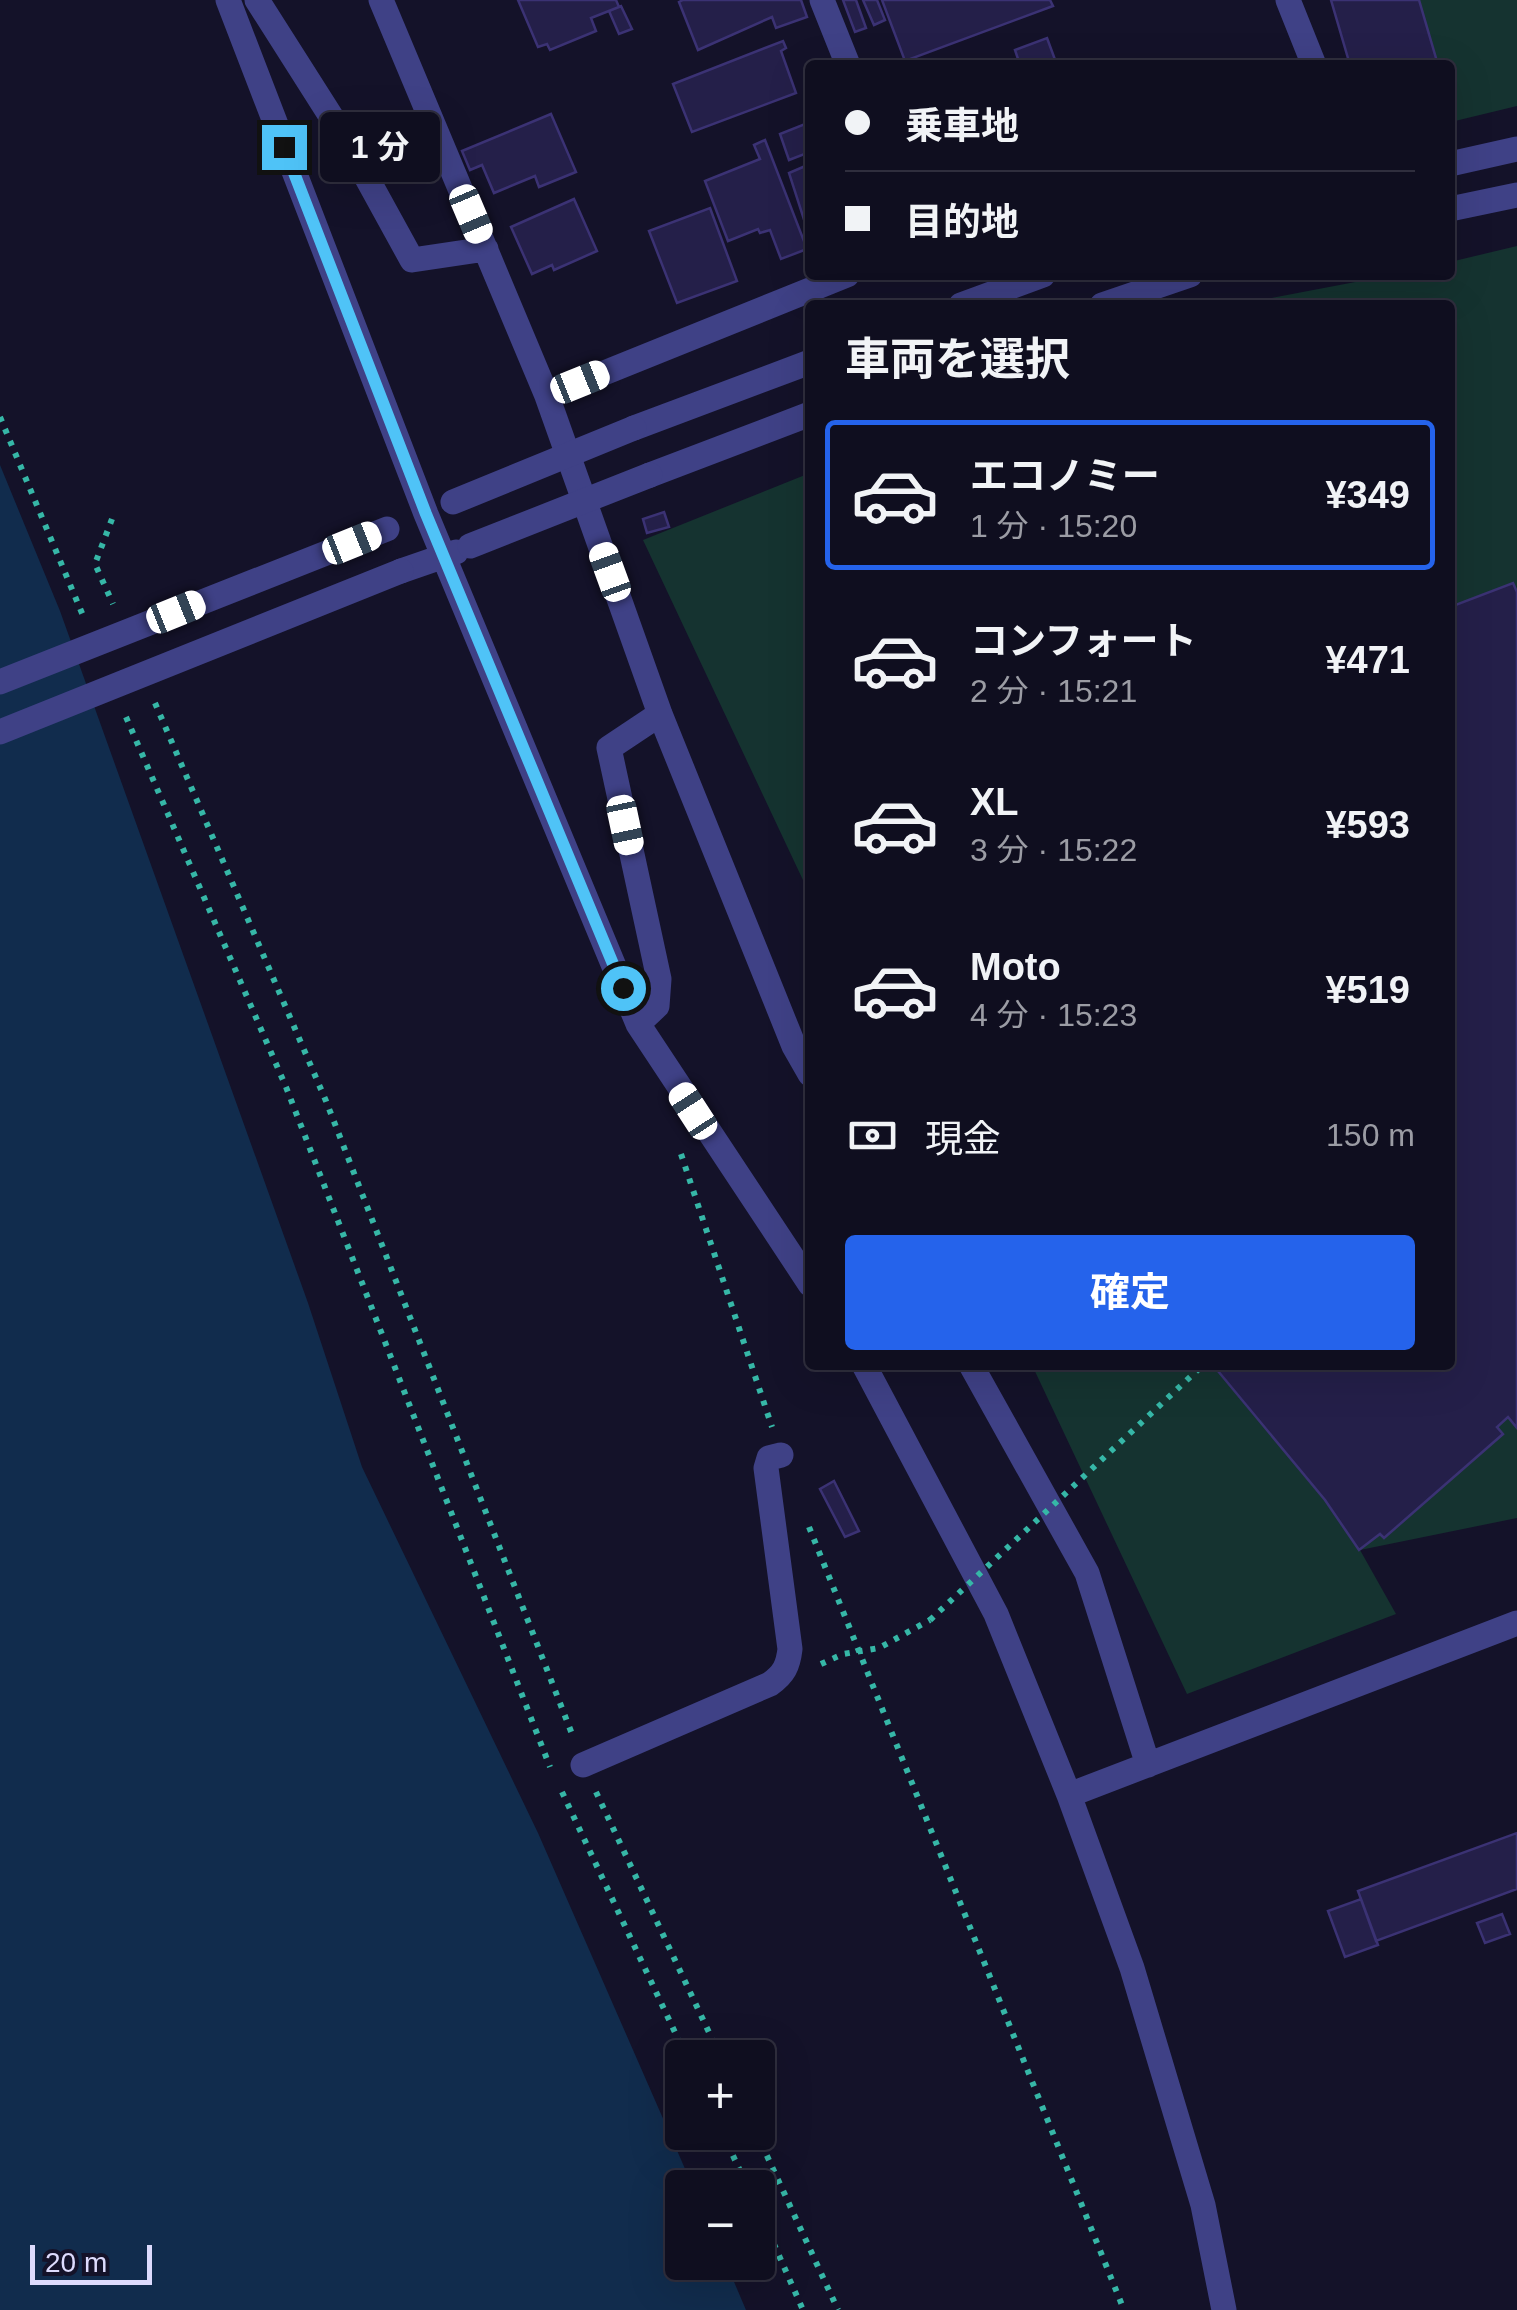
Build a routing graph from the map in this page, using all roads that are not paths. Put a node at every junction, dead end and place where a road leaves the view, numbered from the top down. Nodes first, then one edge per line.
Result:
1 (228, 0) edge
2 (257, 0) edge
3 (381, 0) edge
4 (822, 0) edge
5 (1288, 0) edge
6 (846, 60) edge
7 (1312, 60) edge
8 (1517, 149) edge
9 (1455, 163) edge
10 (1517, 195) edge
11 (1455, 208) edge
12 (486, 249) junction
13 (835, 280) edge
14 (1029, 280) edge
15 (1175, 280) edge
16 (975, 300) edge
17 (1117, 300) edge
18 (805, 364) edge
19 (547, 396) junction
20 (805, 416) edge
21 (426, 514) junction
22 (444, 557) junction
23 (0, 682) edge
24 (660, 714) junction
25 (0, 732) edge
26 (638, 1024) junction
27 (805, 1065) edge
28 (805, 1276) edge
29 (867, 1370) edge
30 (974, 1370) edge
31 (780, 1455) road end
32 (1517, 1623) edge
33 (1148, 1764) junction
34 (584, 1765) road end
35 (1068, 1795) junction
36 (1224, 2310) edge

1 - 21 street
2 - 12 street
3 - 12 street
4 - 6 street
5 - 7 street
8 - 9 street
10 - 11 street
12 - 19 street
13 - 19 street
14 - 16 street
15 - 17 street
18 - 21 street, bridge
19 - 24 street
20 - 22 street, bridge
21 - 22 street
21 - 23 street, bridge
22 - 25 street, bridge
22 - 26 street
24 - 26 street
24 - 27 street
26 - 28 street
29 - 35 street
30 - 33 street
31 - 34 street
32 - 33 street
33 - 35 street
35 - 36 street

